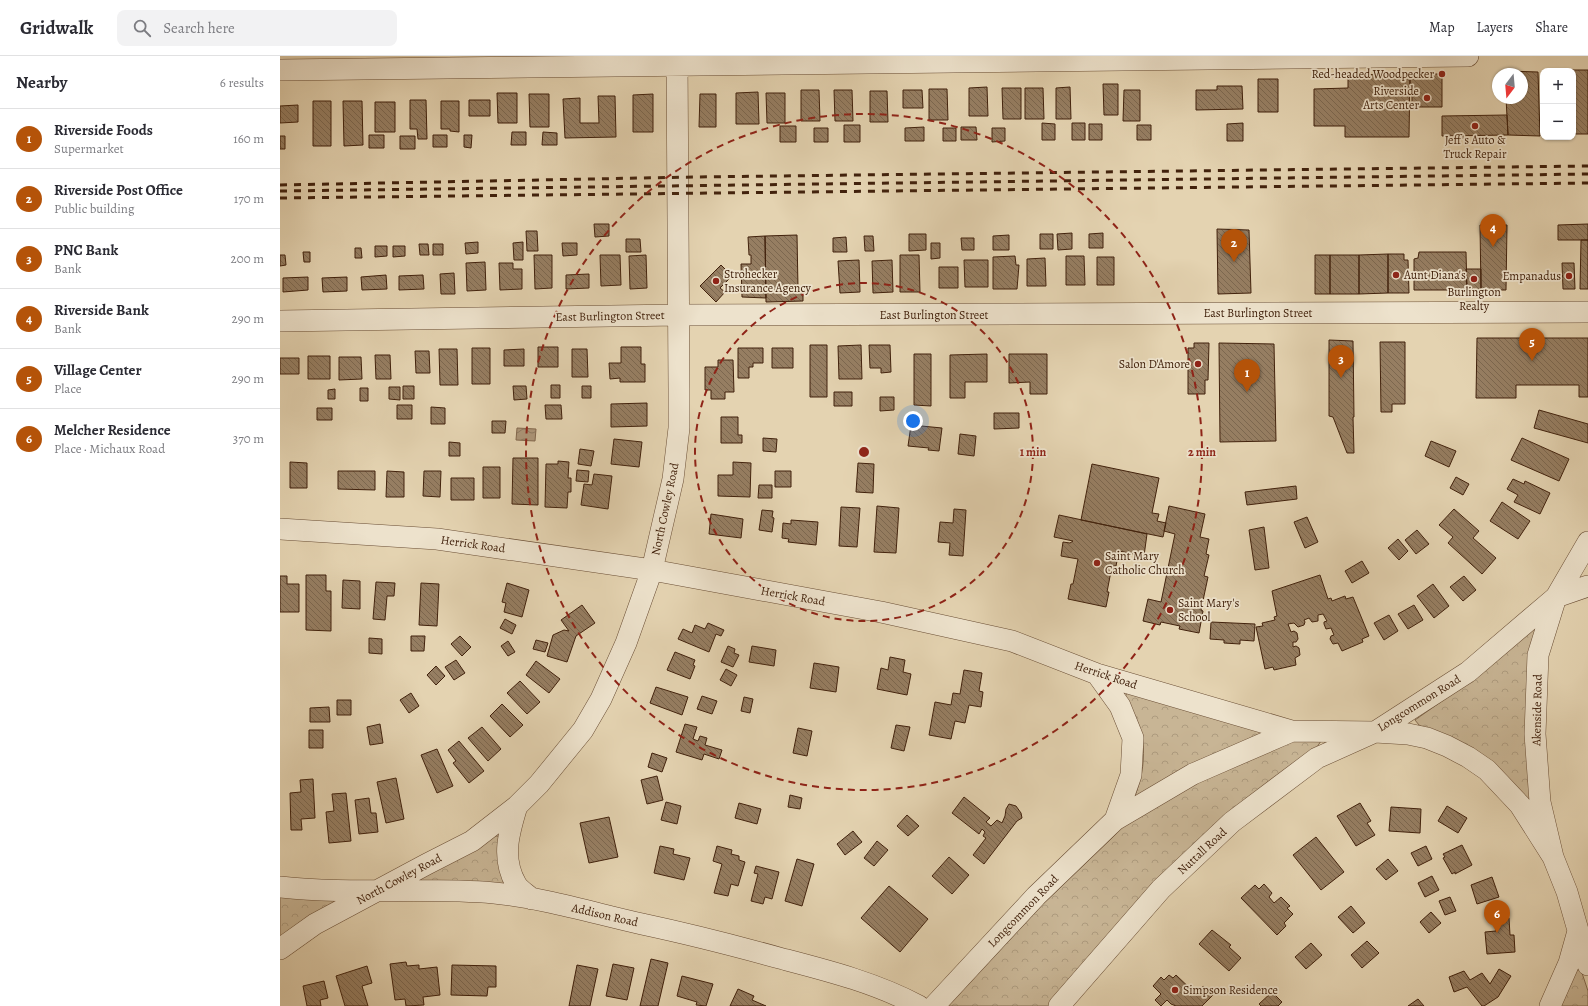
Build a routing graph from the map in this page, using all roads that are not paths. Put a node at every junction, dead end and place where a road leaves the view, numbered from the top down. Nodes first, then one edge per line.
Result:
1 (1468, 56) edge
2 (677, 61) edge
3 (280, 70) edge
4 (1588, 312) edge
5 (679, 315) junction
6 (280, 321) edge
7 (280, 529) edge
8 (1588, 542) edge
9 (652, 570) junction
10 (1588, 586) edge
11 (1556, 596) junction
12 (1097, 674) junction
13 (1292, 730) junction
14 (1375, 732) junction
15 (517, 806) junction
16 (1115, 820) junction
17 (1553, 857) junction
18 (280, 887) edge
19 (378, 890) junction
20 (532, 899) junction
21 (1578, 931) junction
22 (280, 949) edge
23 (1588, 965) edge
24 (919, 1006) edge
25 (934, 1006) edge
26 (1059, 1006) edge
27 (1550, 1006) edge

1 - 2 street
2 - 3 street
2 - 5 street, North Cowley Road
4 - 5 street, East Burlington Street
5 - 6 street, East Burlington Street
5 - 9 street, North Cowley Road
7 - 9 street, Herrick Road
8 - 11 street, Longcommon Road
9 - 12 street, Herrick Road
9 - 15 street, North Cowley Road
10 - 11 street
11 - 14 street, Longcommon Road
11 - 17 street, Akenside Road
12 - 13 street, Herrick Road
12 - 16 street, Longcommon Road
13 - 14 street, Longcommon Road
13 - 16 street, Longcommon Road
14 - 17 street, Akenside Road
14 - 26 street, Nuttall Road
15 - 19 street, North Cowley Road
15 - 20 street, North Cowley Road
16 - 25 street, Longcommon Road
17 - 21 street, Akenside Road
18 - 19 street, Addison Road
19 - 20 street, Addison Road
19 - 22 street, North Cowley Road
20 - 24 street, Addison Road
21 - 23 street, Akenside Road
21 - 27 street

